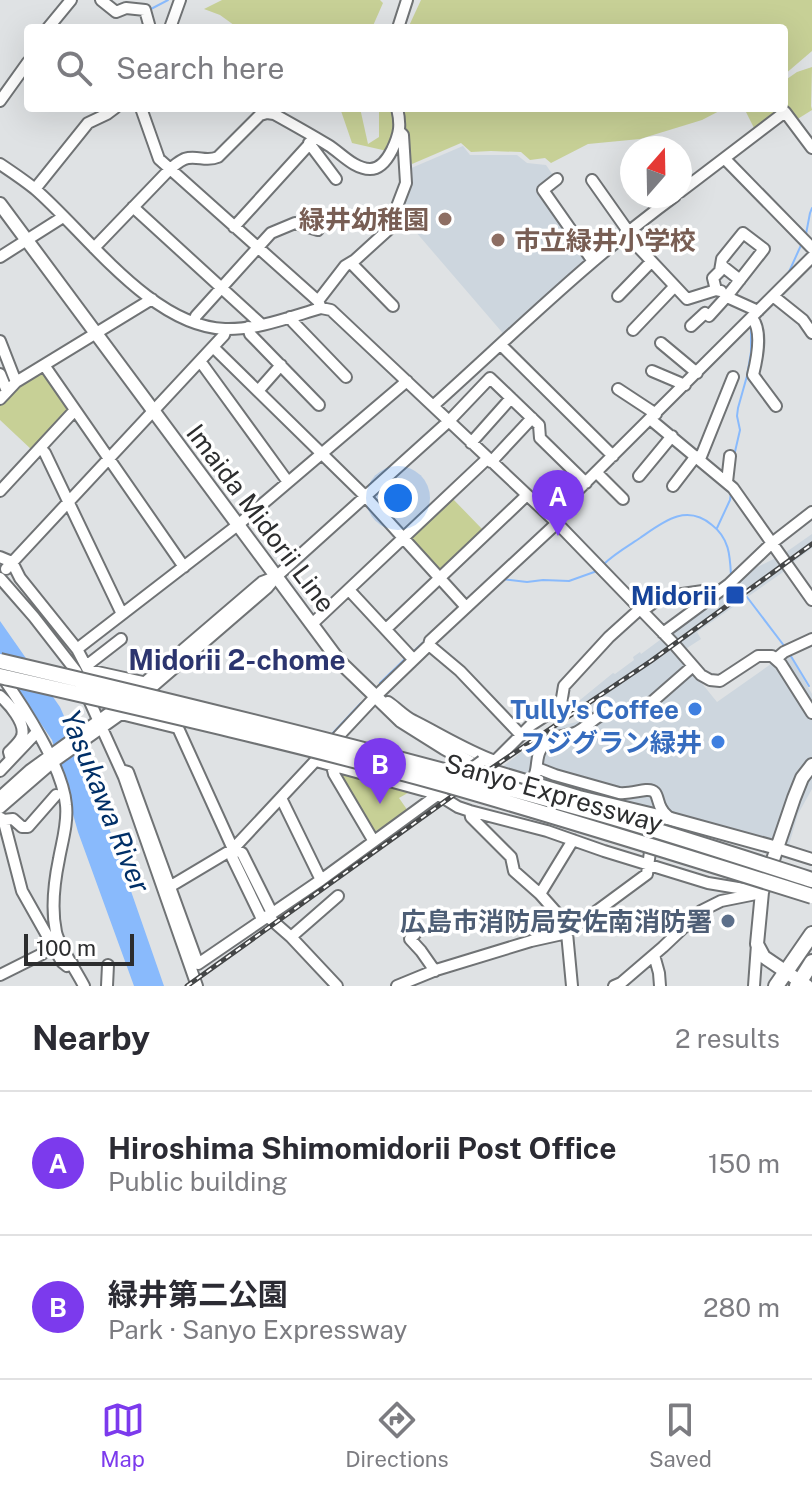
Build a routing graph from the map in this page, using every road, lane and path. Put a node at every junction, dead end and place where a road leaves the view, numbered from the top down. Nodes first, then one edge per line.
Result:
1 (71, 0) edge
2 (101, 0) edge
3 (180, 0) edge
4 (407, 0) edge
5 (51, 24) edge
6 (149, 24) edge
7 (171, 24) edge
8 (399, 24) edge
9 (24, 68) edge
10 (0, 101) edge
11 (110, 112) edge
12 (142, 112) edge
13 (259, 112) edge
14 (398, 112) edge
15 (399, 131) junction
16 (312, 141) junction
17 (812, 148) edge
18 (725, 159) junction
19 (0, 164) edge
20 (169, 170) junction
21 (336, 179) dead end
22 (557, 179) dead end
23 (592, 180) dead end
24 (692, 184) edge
25 (35, 189) junction
26 (0, 204) edge
27 (133, 207) junction
28 (659, 208) edge
29 (63, 217) junction
30 (234, 227) junction
31 (318, 230) dead end
32 (627, 232) junction
33 (27, 240) junction
34 (94, 248) junction
35 (257, 248) junction
36 (812, 248) edge
37 (0, 257) edge
38 (812, 257) edge
39 (592, 260) junction
40 (651, 262) junction
41 (351, 263) junction
42 (721, 265) junction
43 (740, 280) junction
44 (222, 287) junction
45 (674, 287) junction
46 (716, 290) junction
47 (618, 296) dead end
48 (728, 296) junction
49 (773, 296) junction
50 (152, 299) junction
51 (319, 305) junction
52 (393, 306) dead end
53 (755, 314) junction
54 (290, 317) junction
55 (194, 321) junction
56 (262, 325) junction
57 (691, 326) dead end
58 (248, 327) junction
59 (226, 329) junction
60 (633, 330) dead end
61 (811, 330) edge
62 (96, 333) junction
63 (0, 341) edge
64 (661, 343) dead end
65 (501, 345) junction
66 (213, 347) junction
67 (200, 361) junction
68 (44, 365) junction
69 (281, 365) junction
70 (652, 371) dead end
71 (697, 373) junction
72 (0, 374) edge
73 (346, 377) dead end
74 (733, 377) dead end
75 (407, 381) junction
76 (16, 382) junction
77 (685, 385) junction
78 (618, 389) dead end
79 (258, 391) junction
80 (4, 395) edge
81 (511, 398) junction
82 (319, 405) dead end
83 (433, 406) junction
84 (776, 406) dead end
85 (75, 410) junction
86 (154, 411) junction
87 (653, 416) junction
88 (532, 418) junction
89 (449, 421) junction
90 (672, 436) junction
91 (471, 443) junction
92 (40, 448) junction
93 (323, 454) junction
94 (613, 456) junction
95 (730, 456) dead end
96 (698, 457) junction
97 (109, 459) junction
98 (489, 460) junction
99 (597, 473) junction
100 (639, 476) dead end
101 (288, 482) junction
102 (727, 482) junction
103 (586, 483) junction
104 (673, 486) dead end
105 (0, 491) edge
106 (527, 495) junction
107 (366, 497) junction
108 (623, 499) dead end
109 (68, 503) junction
110 (812, 512) edge
111 (554, 520) junction
112 (239, 524) junction
113 (403, 539) junction
114 (772, 543) junction
115 (0, 557) edge
116 (184, 567) junction
117 (4, 569) edge
118 (277, 576) junction
119 (439, 578) junction
120 (349, 590) junction
121 (810, 594) edge
122 (710, 599) junction
123 (466, 607) junction
124 (641, 610) junction
125 (122, 614) junction
126 (312, 624) junction
127 (386, 629) junction
128 (663, 633) junction
129 (121, 639) dead end
130 (812, 639) edge
131 (429, 645) junction
132 (77, 649) junction
133 (777, 658) junction
134 (413, 659) junction
135 (0, 661) edge
136 (693, 666) junction
137 (88, 670) junction
138 (0, 674) edge
139 (149, 685) junction
140 (0, 696) edge
141 (375, 697) junction
142 (812, 713) edge
143 (121, 714) junction
144 (98, 726) junction
145 (37, 732) junction
146 (520, 734) junction
147 (11, 759) junction
148 (52, 759) junction
149 (484, 759) junction
150 (316, 761) junction
151 (812, 765) edge
152 (332, 766) junction
153 (121, 770) junction
154 (0, 771) edge
155 (536, 771) junction
156 (437, 794) junction
157 (56, 795) dead end
158 (0, 797) edge
159 (281, 798) junction
160 (470, 811) junction
161 (655, 814) junction
162 (1, 815) edge
163 (516, 822) junction
164 (373, 840) junction
165 (573, 840) junction
166 (777, 848) junction
167 (233, 849) junction
168 (812, 859) edge
169 (696, 860) junction
170 (650, 865) junction
171 (321, 880) junction
172 (812, 880) edge
173 (171, 886) junction
174 (762, 892) junction
175 (540, 894) junction
176 (338, 896) dead end
177 (812, 896) edge
178 (812, 903) edge
179 (267, 916) junction
180 (569, 931) junction
181 (415, 934) dead end
182 (812, 934) edge
183 (291, 937) junction
184 (757, 944) junction
185 (42, 954) dead end
186 (654, 955) junction
187 (812, 962) edge
188 (72, 963) junction
189 (108, 965) dead end
190 (435, 971) junction
191 (785, 971) junction
192 (0, 975) edge
193 (805, 983) edge
194 (84, 986) edge
195 (107, 986) edge
196 (197, 986) edge
197 (337, 986) edge
198 (397, 986) edge
199 (572, 986) edge
200 (614, 986) edge
201 (660, 986) edge
202 (754, 986) edge
203 (776, 986) edge

1 - 5 street
2 - 6 street
3 - 7 street
4 - 8 street
9 - 10 street
11 - 25 street
12 - 20 street
13 - 16 street
13 - 20 street
14 - 15 street
15 - 16 street
15 - 41 street
16 - 21 street
16 - 30 street
17 - 18 street
18 - 24 street
18 - 36 street
19 - 25 street
20 - 27 street
20 - 30 street
22 - 39 street
23 - 32 street
25 - 29 street
26 - 33 main road, Imaida Midorii Line
27 - 34 street
27 - 44 street
28 - 32 street
29 - 33 street
29 - 34 street
30 - 35 street
31 - 35 street
32 - 39 street
32 - 40 street
33 - 37 street
33 - 62 main road, Imaida Midorii Line
34 - 50 street
35 - 44 street
35 - 51 street
38 - 49 street
39 - 65 street
40 - 45 street
40 - 47 street
41 - 51 street
41 - 52 street
42 - 43 street
42 - 43 street
42 - 46 street
43 - 48 street
44 - 55 street
44 - 56 street
45 - 46 street
45 - 60 street
46 - 48 street
48 - 53 street
48 - 57 street
49 - 53 street
49 - 61 street
50 - 55 street
50 - 62 street
51 - 54 street
51 - 75 street
53 - 71 street
53 - 84 street
54 - 56 street
54 - 73 street
55 - 59 street
56 - 58 street
58 - 59 street
58 - 69 street
59 - 66 street
62 - 68 street
62 - 86 main road, Imaida Midorii Line
63 - 76 street
64 - 71 street
65 - 83 street
65 - 94 street
66 - 67 street
66 - 79 street
67 - 86 street
67 - 101 street
68 - 76 street
68 - 85 street
69 - 79 street
69 - 82 street
70 - 77 street
71 - 77 street
72 - 80 street
74 - 96 street
75 - 83 street
75 - 93 street
76 - 80 street
77 - 87 street
78 - 87 street
79 - 93 street
81 - 88 street
81 - 89 street
81 - 91 street
83 - 89 street
85 - 92 street
85 - 97 street
86 - 97 street
86 - 112 main road, Imaida Midorii Line
87 - 90 street
87 - 94 street
88 - 98 street
88 - 103 street
89 - 91 street
89 - 107 street
90 - 96 street
90 - 100 street
91 - 98 street
92 - 105 street
92 - 109 street
93 - 101 street
93 - 107 street
94 - 99 street
95 - 102 street
96 - 102 street
96 - 104 street
97 - 109 street
97 - 116 street
98 - 106 street
98 - 113 street
99 - 103 street
99 - 108 street
101 - 112 street
102 - 114 street
103 - 111 street
106 - 111 street
106 - 119 street
107 - 113 street
107 - 118 street
109 - 117 street
109 - 125 street
110 - 114 street
111 - 123 street
111 - 124 street
112 - 116 street
112 - 118 main road, Imaida Midorii Line
113 - 119 street
113 - 120 street
114 - 121 street
114 - 122 street
115 - 117 street
116 - 125 street
117 - 132 street
117 - 144 street
118 - 126 main road, Imaida Midorii Line
118 - 139 street
119 - 123 street
119 - 127 street
120 - 126 street
120 - 127 street
122 - 124 street
122 - 128 street
123 - 131 street
124 - 128 street
124 - 146 street
125 - 132 street
126 - 141 main road, Imaida Midorii Line
127 - 134 street
128 - 136 street
129 - 137 street
130 - 133 street
131 - 134 street
131 - 146 street
132 - 137 street
133 - 136 street
133 - 142 street
134 - 141 street
135 - 172 highway, Sanyo Expressway, bridge
136 - 155 street
137 - 139 street
138 - 145 street
138 - 169 highway, Sanyo Expressway, bridge
139 - 143 street
139 - 144 street
140 - 147 street
141 - 149 street
141 - 150 street
141 - 161 main road, Imaida Midorii Line
143 - 144 street
143 - 167 street
144 - 148 street
144 - 153 street
145 - 147 street
145 - 148 street
146 - 149 street
147 - 154 street
148 - 158 street
148 - 162 street
148 - 188 street
149 - 156 street, bridge
150 - 152 street
150 - 159 street
151 - 166 main road
152 - 156 street
152 - 164 street
153 - 173 street
153 - 196 street
155 - 161 street
155 - 163 street, bridge
156 - 160 street
156 - 164 street
157 - 162 street
159 - 167 street
159 - 171 street
160 - 163 street
160 - 175 street
161 - 166 main road, Imaida Midorii Line
161 - 170 street
162 - 188 street
163 - 165 street
164 - 171 street
165 - 170 street
165 - 175 street
166 - 168 street
166 - 174 main road
167 - 173 street
167 - 179 street
169 - 177 highway, Sanyo Expressway, bridge
169 - 178 highway, bridge
170 - 174 street
170 - 180 street
171 - 179 street
173 - 179 street
174 - 184 main road
174 - 186 street
175 - 180 street
176 - 183 street
179 - 183 street
180 - 190 street
180 - 199 street
181 - 190 street
182 - 191 highway
183 - 197 street
184 - 191 main road
184 - 202 street
185 - 192 street
186 - 200 street
186 - 201 street
187 - 193 highway
188 - 194 street
189 - 195 street
190 - 198 street
191 - 193 main road
191 - 203 highway

